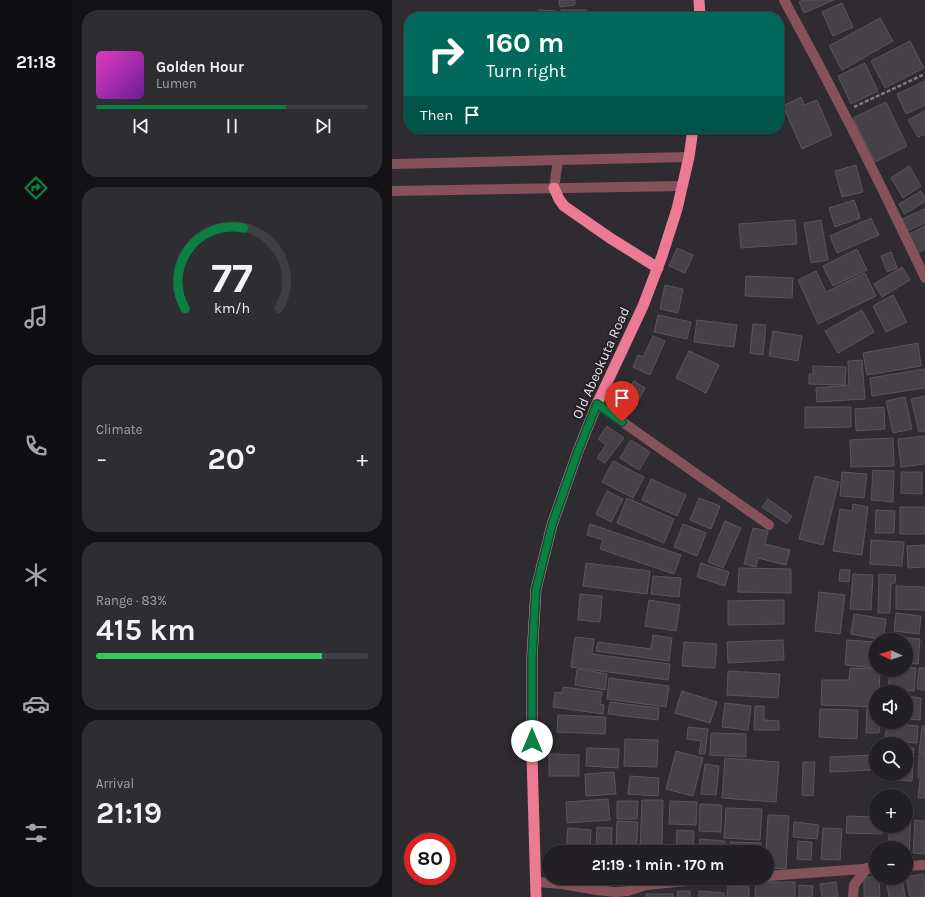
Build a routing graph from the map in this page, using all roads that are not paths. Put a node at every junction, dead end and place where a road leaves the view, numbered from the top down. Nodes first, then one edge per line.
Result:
1 (699, 0) edge
2 (784, 0) edge
3 (700, 12) edge
4 (692, 134) edge
5 (689, 157) junction
6 (558, 160) junction
7 (392, 164) edge
8 (682, 186) junction
9 (554, 188) junction
10 (392, 190) edge
11 (658, 268) junction
12 (925, 278) edge
13 (597, 404) junction
14 (769, 525) dead end
15 (925, 865) edge
16 (913, 866) edge
17 (869, 868) edge
18 (869, 871) edge
19 (774, 875) edge
20 (536, 882) junction
21 (542, 882) edge
22 (568, 885) edge
23 (654, 885) edge
24 (536, 897) edge
25 (853, 897) edge

1 - 3 highway
2 - 12 street
4 - 5 highway, Old Abeokuta Road
5 - 6 street
5 - 8 highway, Old Abeokuta Road
6 - 7 street
6 - 9 street
8 - 9 street
8 - 11 highway, Old Abeokuta Road
9 - 10 street
9 - 11 highway
11 - 13 highway, Old Abeokuta Road
13 - 14 street
13 - 20 highway, Old Abeokuta Road
15 - 16 street
17 - 19 street
18 - 25 street
20 - 21 street
20 - 24 highway, Old Abeokuta Road
22 - 23 street

